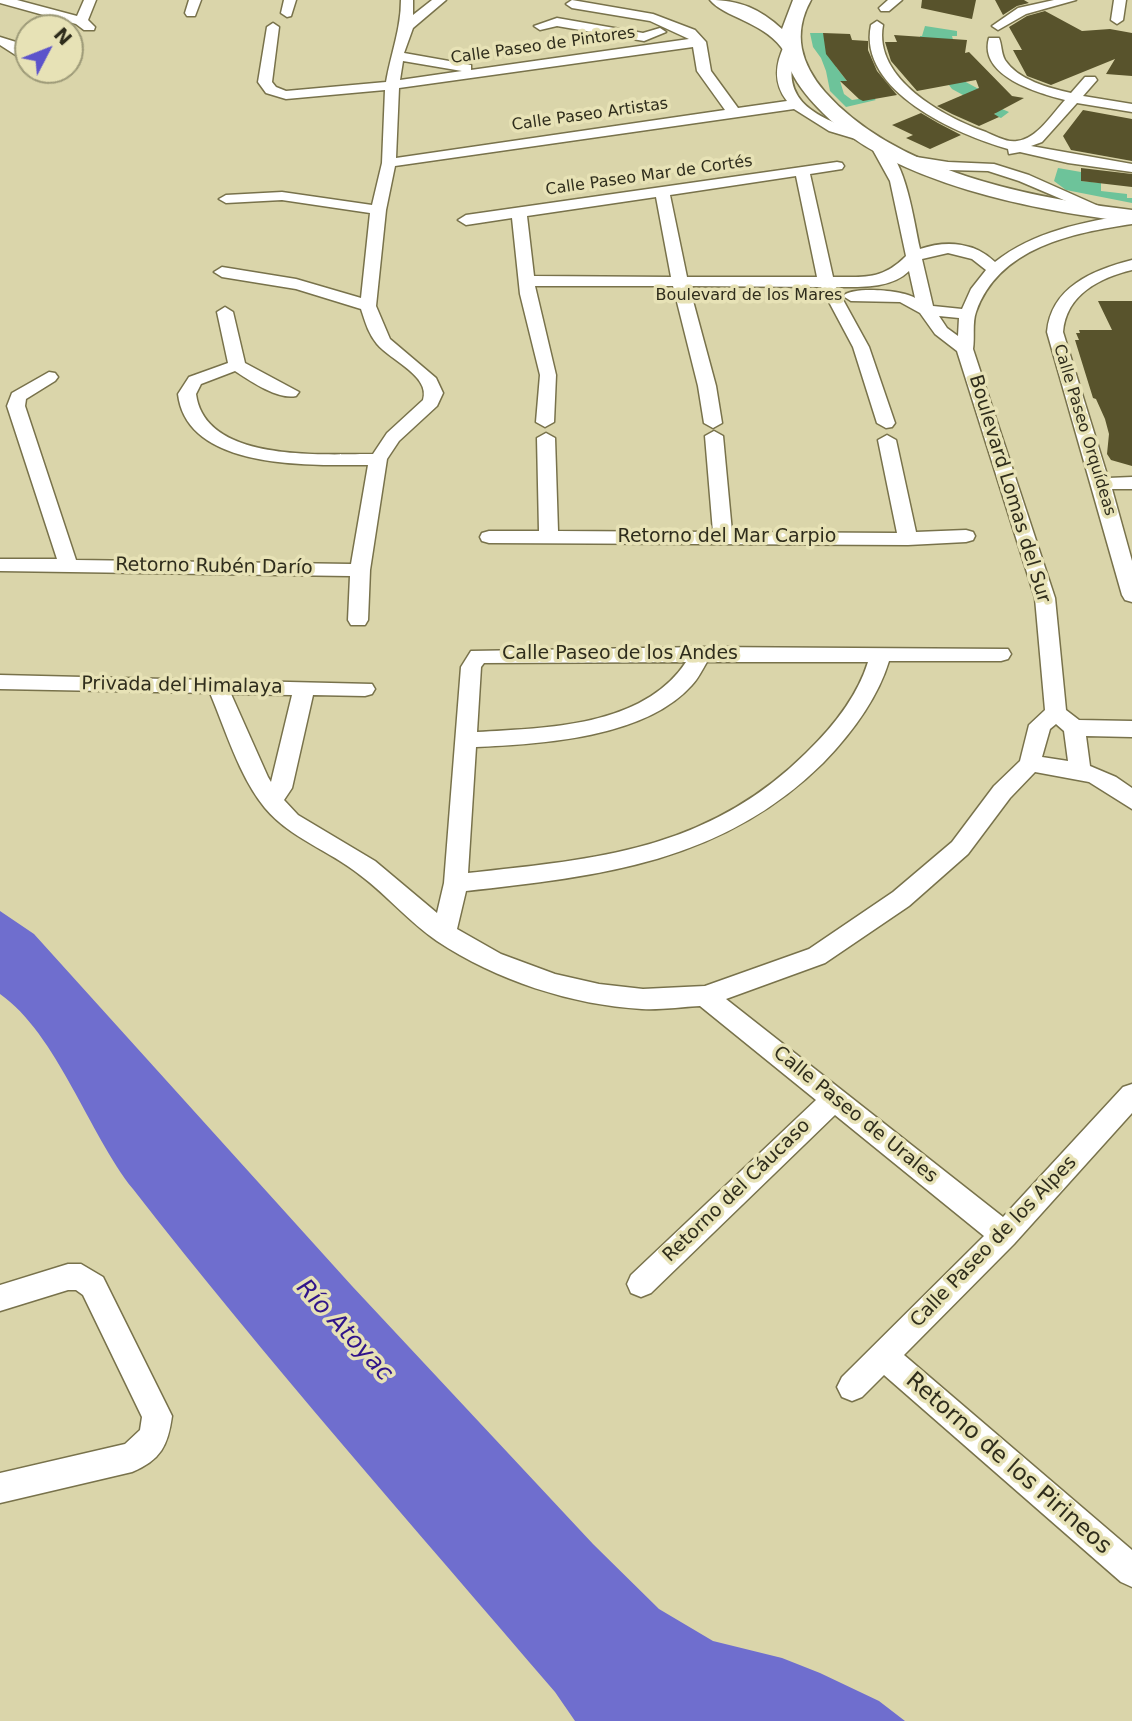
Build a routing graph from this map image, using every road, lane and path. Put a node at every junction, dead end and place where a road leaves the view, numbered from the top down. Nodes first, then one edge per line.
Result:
1 (3, 0) edge
2 (90, 0) edge
3 (407, 0) edge
4 (440, 0) edge
5 (720, 0) edge
6 (742, 0) edge
7 (802, 0) edge
8 (1070, 0) edge
9 (1113, 0) edge
10 (1120, 0) edge
11 (570, 2) edge
12 (1132, 3) edge
13 (1117, 20) dead end
14 (557, 22) junction
15 (669, 25) junction
16 (877, 25) dead end
17 (407, 26) junction
18 (540, 26) dead end
19 (998, 26) dead end
20 (273, 27) dead end
21 (994, 41) dead end
22 (699, 42) junction
23 (790, 46) junction
24 (397, 56) junction
25 (490, 72) junction
26 (1090, 80) dead end
27 (392, 85) junction
28 (786, 92) junction
29 (1074, 99) junction
30 (797, 104) junction
31 (728, 106) junction
32 (1132, 108) edge
33 (554, 133) junction
34 (872, 142) junction
35 (1037, 145) junction
36 (1018, 146) junction
37 (399, 149) junction
38 (910, 160) junction
39 (836, 166) dead end
40 (989, 167) junction
41 (1132, 168) edge
42 (802, 171) junction
43 (1024, 178) junction
44 (662, 192) junction
45 (226, 199) dead end
46 (378, 210) junction
47 (519, 212) junction
48 (1111, 214) junction
49 (1132, 217) edge
50 (466, 220) dead end
51 (916, 256) junction
52 (1132, 265) edge
53 (993, 270) junction
54 (222, 272) dead end
55 (527, 288) junction
56 (682, 289) junction
57 (830, 290) junction
58 (368, 306) junction
59 (926, 310) junction
60 (225, 312) dead end
61 (967, 314) junction
62 (965, 349) junction
63 (237, 365) junction
64 (49, 377) dead end
65 (290, 392) dead end
66 (377, 459) junction
67 (1132, 483) edge
68 (1101, 484) junction
69 (966, 536) dead end
70 (489, 537) dead end
71 (550, 537) junction
72 (723, 537) junction
73 (908, 538) junction
74 (0, 565) edge
75 (68, 565) junction
76 (360, 570) junction
77 (1132, 595) edge
78 (358, 620) dead end
79 (702, 654) junction
80 (881, 654) junction
81 (1001, 654) dead end
82 (0, 682) edge
83 (217, 686) junction
84 (304, 688) junction
85 (365, 689) dead end
86 (1056, 713) junction
87 (1132, 729) edge
88 (1075, 735) junction
89 (464, 740) junction
90 (1132, 743) edge
91 (1030, 764) junction
92 (1080, 769) junction
93 (271, 800) junction
94 (1132, 801) edge
95 (456, 883) junction
96 (444, 933) junction
97 (705, 996) junction
98 (1132, 1095) edge
99 (834, 1099) junction
100 (1004, 1235) junction
101 (641, 1284) dead end
102 (0, 1298) edge
103 (884, 1356) junction
104 (852, 1387) dead end
105 (154, 1438) joint
106 (0, 1488) edge
107 (1132, 1571) edge

1 - 2 street
3 - 17 street
4 - 17 street
5 - 6 street
5 - 23 street
7 - 23 street
8 - 19 street
9 - 10 street
10 - 12 street
10 - 13 street
11 - 14 street
11 - 15 street, Calle Paseo de Pintores
14 - 15 street
14 - 18 street
15 - 22 street, Calle Paseo de Pintores
16 - 36 street
17 - 24 street
20 - 27 street, Calle Paseo de Pintores
21 - 29 street
22 - 25 street, Calle Paseo de Pintores
22 - 31 street
23 - 28 street
23 - 34 street
24 - 25 street
24 - 27 street
25 - 27 street, Calle Paseo de Pintores
26 - 29 street
27 - 37 street
28 - 30 street
28 - 31 street, Calle Paseo Artistas
29 - 32 street
29 - 35 street
30 - 31 street, Calle Paseo Artistas
30 - 34 street
31 - 33 street, Calle Paseo Artistas
33 - 37 street, Calle Paseo Artistas
33 - 37 street, Calle Paseo Artistas
34 - 38 street
34 - 51 street, Boulevard Lomas del Sur
35 - 36 street
35 - 41 street
35 - 43 street
36 - 40 street
37 - 46 street
38 - 40 street
38 - 48 street
39 - 42 street, Calle Paseo Mar de Cortés
40 - 43 street
42 - 44 street, Calle Paseo Mar de Cortés
42 - 57 street
43 - 48 street
44 - 47 street, Calle Paseo Mar de Cortés
44 - 56 street
45 - 46 street
46 - 58 street
47 - 50 street, Calle Paseo Mar de Cortés
47 - 55 street
48 - 49 street
49 - 53 street, Boulevard Lomas del Sur
51 - 53 street
51 - 57 street, Boulevard de los Mares
51 - 59 street, Boulevard Lomas del Sur
52 - 68 street, Calle Paseo Orquídeas
53 - 61 street, Boulevard Lomas del Sur
54 - 58 street
55 - 56 street, Boulevard de los Mares
55 - 71 street
56 - 57 street, Boulevard de los Mares
56 - 72 street
57 - 59 street, Boulevard de los Mares
57 - 73 street
58 - 66 street
59 - 61 street, Boulevard de los Mares
59 - 62 street, Boulevard Lomas del Sur
60 - 63 street
61 - 62 street, Boulevard Lomas del Sur
62 - 86 street, Boulevard Lomas del Sur
63 - 65 street
63 - 66 street
64 - 75 street
66 - 76 street
67 - 68 street
68 - 77 street, Calle Paseo Orquídeas
69 - 73 street, Retorno del Mar Carpio
70 - 71 street, Retorno del Mar Carpio
71 - 72 street, Retorno del Mar Carpio
72 - 73 street, Retorno del Mar Carpio
74 - 75 street, Retorno Rubén Darío
75 - 76 street, Retorno Rubén Darío
76 - 78 street
79 - 80 street, Calle Paseo de los Andes
79 - 89 street
79 - 89 street, Calle Paseo de los Andes
80 - 81 street, Calle Paseo de los Andes
80 - 95 street
82 - 83 street, Privada del Himalaya
83 - 84 street, Privada del Himalaya
83 - 93 street
84 - 85 street, Privada del Himalaya
84 - 93 street
86 - 88 street
86 - 91 street
87 - 88 street
88 - 90 street
88 - 92 street
89 - 95 street, Calle Paseo de los Andes
91 - 92 street
91 - 97 street
92 - 94 street
93 - 96 street
95 - 96 street, Calle Paseo de los Andes
96 - 97 street
97 - 99 street, Calle Paseo de Urales
98 - 100 street, Calle Paseo de los Alpes
99 - 100 street, Calle Paseo de Urales
99 - 101 street, Retorno del Cáucaso
100 - 103 street, Calle Paseo de los Alpes
102 - 105 street
103 - 104 street, Calle Paseo de los Alpes
103 - 107 street, Retorno de los Pirineos
105 - 106 street

